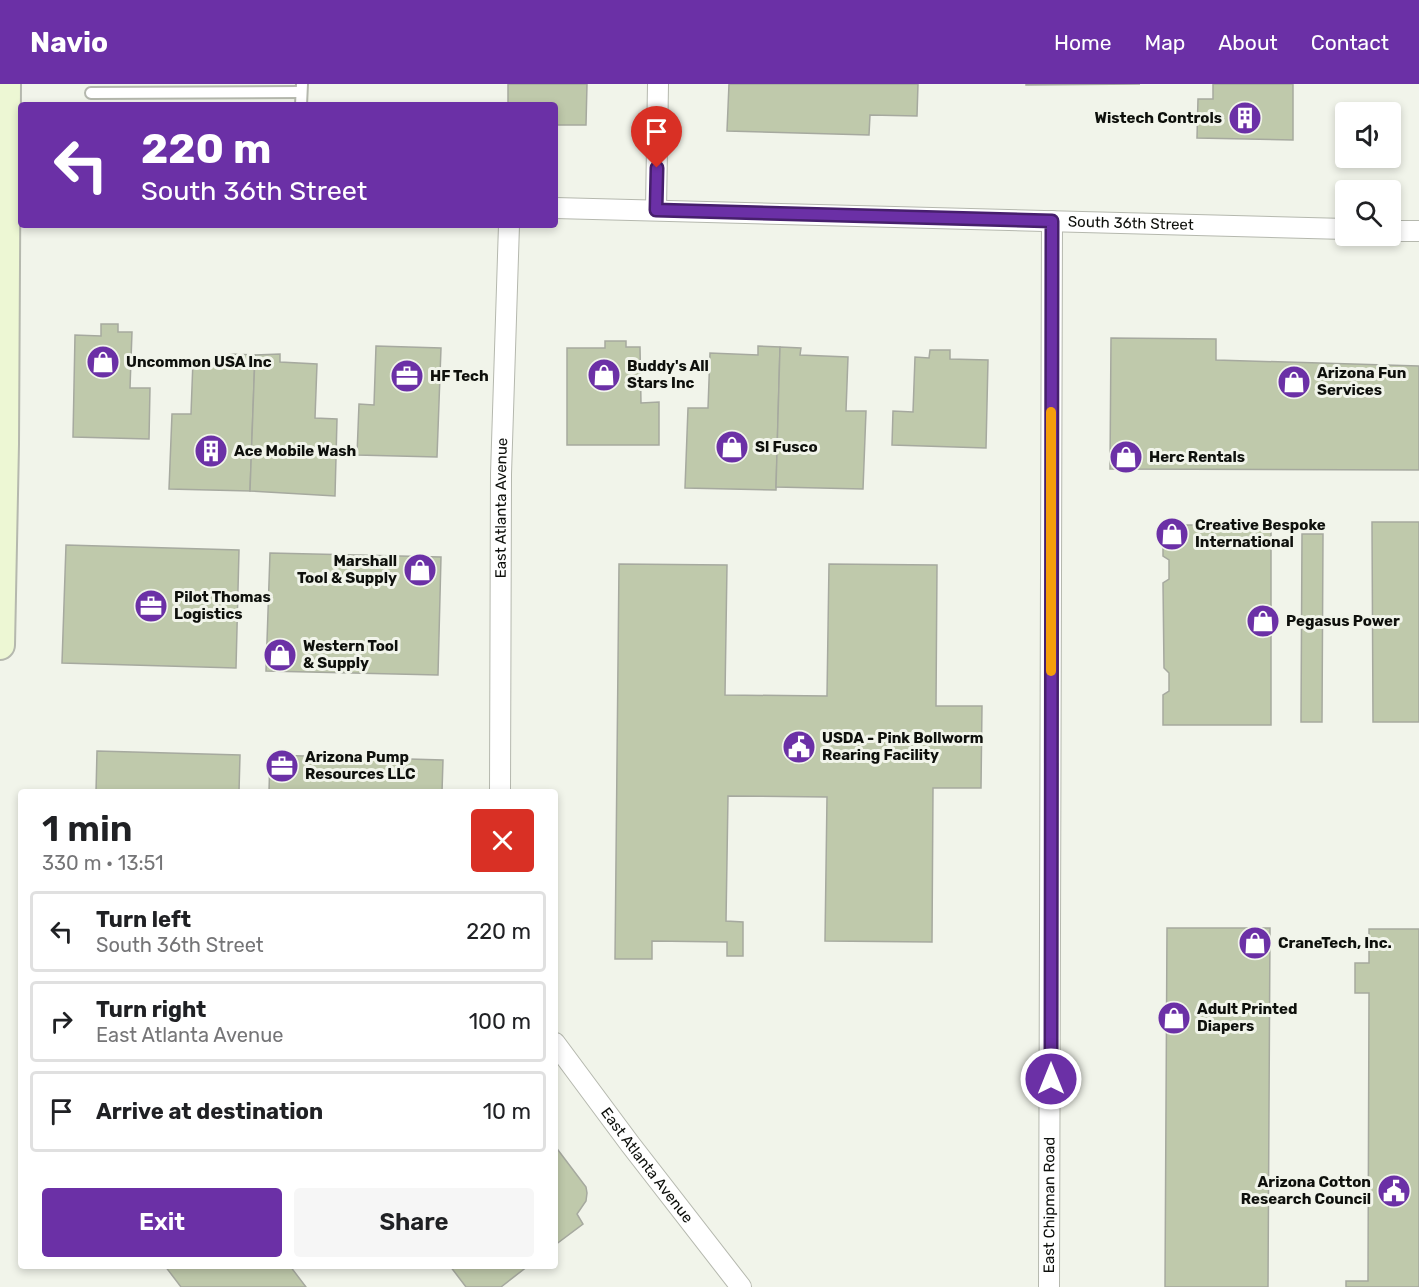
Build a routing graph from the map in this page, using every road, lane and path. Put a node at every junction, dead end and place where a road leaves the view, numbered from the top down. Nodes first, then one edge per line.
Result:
1 (6, 84) edge
2 (658, 84) edge
3 (301, 88) edge
4 (91, 93) dead end
5 (13, 192) edge
6 (558, 208) edge
7 (656, 210) junction
8 (1052, 221) junction
9 (509, 228) edge
10 (1335, 229) edge
11 (1401, 231) edge
12 (1419, 231) edge
13 (0, 645) edge
14 (500, 789) edge
15 (558, 1047) edge
16 (741, 1287) edge
17 (1049, 1287) edge

1 - 5 street
2 - 7 street
3 - 4 lane
5 - 13 street
6 - 7 street, South 36th Street
7 - 8 street, South 36th Street
8 - 10 street, South 36th Street
8 - 17 street, East Chipman Road
9 - 14 street, East Atlanta Avenue
11 - 12 street
15 - 16 street, East Atlanta Avenue

